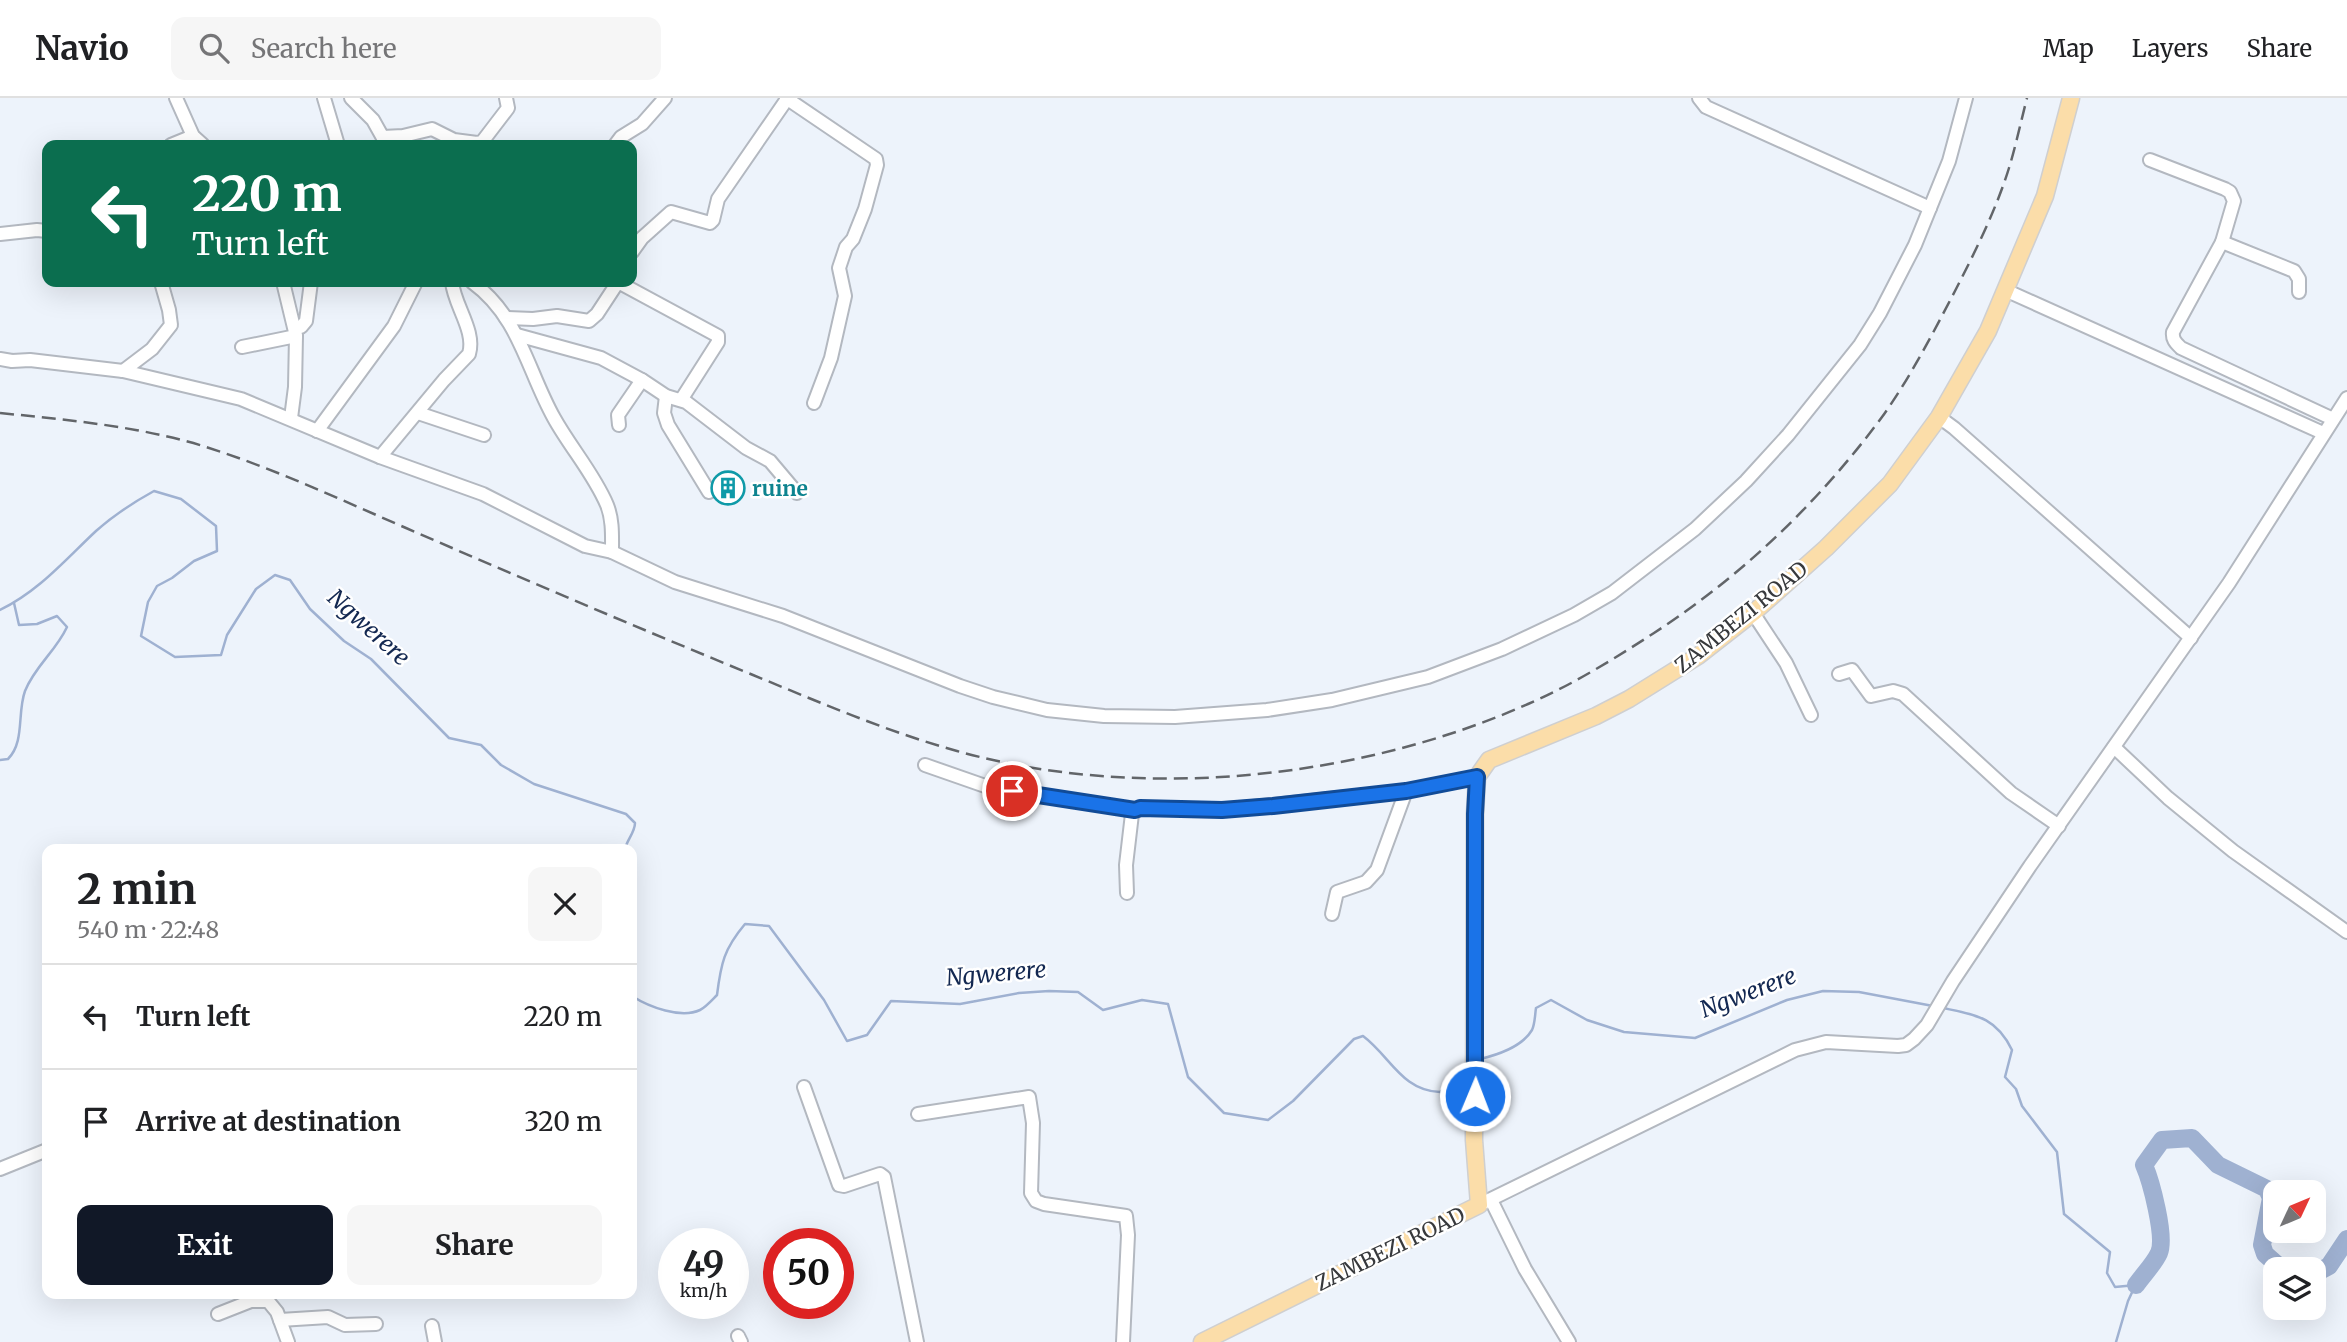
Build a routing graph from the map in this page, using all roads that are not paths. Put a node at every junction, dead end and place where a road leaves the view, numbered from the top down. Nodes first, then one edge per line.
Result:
1 (176, 98) edge
2 (324, 98) edge
3 (351, 98) edge
4 (506, 98) edge
5 (664, 98) edge
6 (786, 98) edge
7 (1699, 98) edge
8 (1966, 98) edge
9 (2071, 98) edge
10 (197, 140) edge
11 (337, 140) edge
12 (384, 140) edge
13 (389, 140) edge
14 (454, 140) edge
15 (484, 140) edge
16 (619, 140) edge
17 (2150, 160) dead end
18 (1930, 208) junction
19 (42, 230) edge
20 (0, 234) edge
21 (2222, 242) junction
22 (637, 245) edge
23 (163, 287) edge
24 (284, 287) edge
25 (309, 287) edge
26 (414, 287) edge
27 (453, 287) edge
28 (478, 287) edge
29 (615, 287) edge
30 (627, 287) edge
31 (2005, 290) junction
32 (2299, 292) dead end
33 (506, 318) junction
34 (295, 332) junction
35 (517, 335) junction
36 (242, 347) dead end
37 (0, 359) edge
38 (123, 371) junction
39 (642, 380) junction
40 (666, 396) junction
41 (2347, 398) edge
42 (681, 400) junction
43 (814, 403) dead end
44 (418, 413) junction
45 (1938, 417) junction
46 (291, 418) junction
47 (2333, 419) junction
48 (619, 425) dead end
49 (317, 430) junction
50 (2323, 433) junction
51 (484, 435) dead end
52 (380, 457) junction
53 (709, 492) dead end
54 (797, 494) dead end
55 (612, 552) junction
56 (1753, 613) junction
57 (2191, 638) junction
58 (1839, 674) dead end
59 (1811, 715) dead end
60 (2114, 747) junction
61 (925, 765) dead end
62 (1477, 777) junction
63 (1406, 791) junction
64 (1135, 810) junction
65 (2059, 826) junction
66 (1127, 893) dead end
67 (1332, 914) dead end
68 (2347, 932) edge
69 (804, 1087) dead end
70 (918, 1114) dead end
71 (42, 1152) edge
72 (0, 1169) edge
73 (1485, 1203) junction
74 (218, 1314) dead end
75 (279, 1320) junction
76 (376, 1324) dead end
77 (432, 1326) dead end
78 (288, 1342) edge
79 (435, 1342) edge
80 (917, 1342) edge
81 (1122, 1342) edge
82 (1202, 1342) edge
83 (1569, 1342) edge

1 - 10 street
2 - 11 street
3 - 12 street
4 - 15 street
5 - 16 street
6 - 22 street
6 - 43 street
7 - 18 street
8 - 18 street
9 - 31 main road, ZAMBEZI ROAD
13 - 14 street
17 - 21 street
18 - 55 street
19 - 20 street
21 - 32 street
21 - 47 street
23 - 38 street
24 - 34 street
25 - 34 street
26 - 49 street
27 - 44 street
28 - 33 street
29 - 33 street
30 - 42 street
31 - 45 main road, ZAMBEZI ROAD
31 - 50 street
33 - 35 street
34 - 36 street
34 - 46 street
35 - 39 street
35 - 55 street
37 - 38 street
38 - 46 street
39 - 40 street
39 - 48 street
40 - 42 street
40 - 53 street
41 - 47 street
42 - 54 street
44 - 51 street
44 - 52 street
45 - 56 main road, ZAMBEZI ROAD
45 - 57 street
46 - 49 street
47 - 50 street
49 - 52 street
50 - 57 street
52 - 55 street
56 - 59 street
56 - 62 main road, ZAMBEZI ROAD
57 - 60 street
58 - 65 street
60 - 65 street
60 - 68 street
61 - 64 street
62 - 63 street
62 - 73 main road, ZAMBEZI ROAD
63 - 64 street
63 - 67 street
64 - 66 street
65 - 73 street
69 - 80 street
70 - 81 street
71 - 72 street
73 - 82 main road, ZAMBEZI ROAD
73 - 83 street
74 - 75 street
75 - 76 street
75 - 78 street
77 - 79 street

